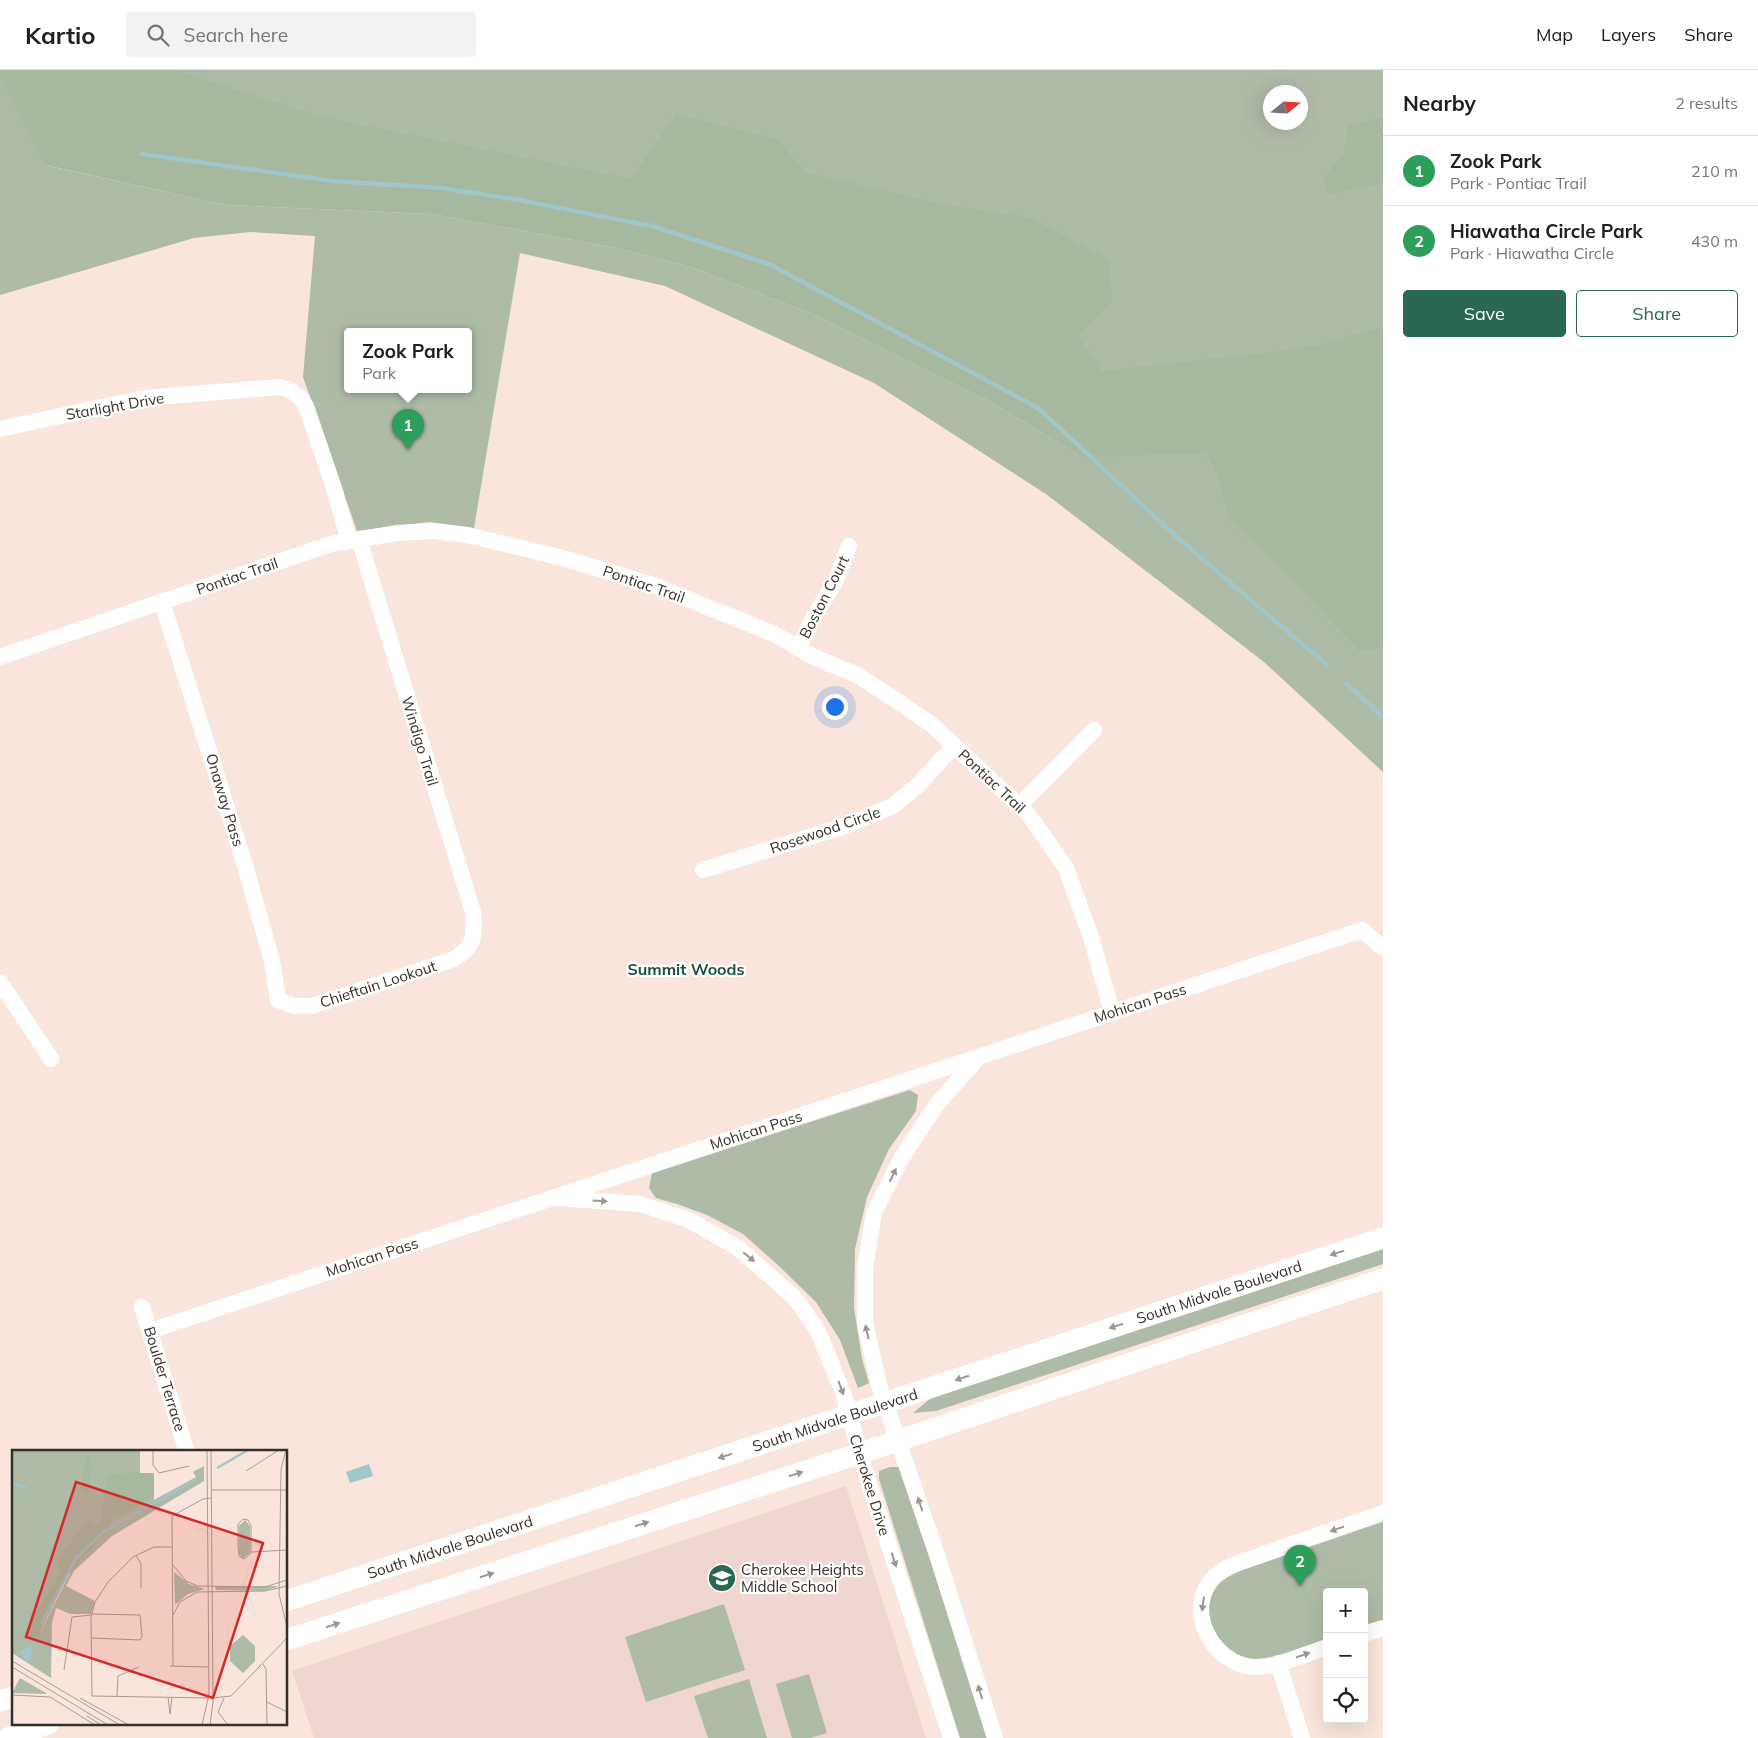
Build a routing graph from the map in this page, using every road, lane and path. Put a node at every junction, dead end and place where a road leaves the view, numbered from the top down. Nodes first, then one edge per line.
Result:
1 (290, 390) joint
2 (0, 429) edge
3 (354, 540) junction
4 (849, 546) dead end
5 (162, 602) junction
6 (798, 648) junction
7 (0, 657) edge
8 (1094, 730) dead end
9 (954, 746) junction
10 (1019, 806) junction
11 (703, 870) dead end
12 (472, 942) joint
13 (1383, 948) edge
14 (0, 982) edge
15 (278, 1000) joint
16 (1112, 1012) junction
17 (979, 1056) junction
18 (51, 1059) dead end
19 (552, 1198) junction
20 (1383, 1238) edge
21 (1383, 1279) edge
22 (142, 1307) dead end
23 (150, 1331) junction
24 (885, 1403) junction
25 (849, 1415) junction
26 (899, 1440) junction
27 (186, 1450) edge
28 (860, 1453) junction
29 (1383, 1513) edge
30 (288, 1600) edge
31 (1383, 1628) edge
32 (1367, 1633) edge
33 (288, 1639) edge
34 (1323, 1648) edge
35 (1278, 1663) junction
36 (42, 1726) edge
37 (0, 1734) edge
38 (1, 1738) edge
39 (8, 1738) edge
40 (951, 1738) edge
41 (995, 1738) edge
42 (1302, 1738) edge

1 - 2 street, Starlight Drive
1 - 3 street, Windigo Trail
3 - 5 street, Pontiac Trail
3 - 6 street, Pontiac Trail
3 - 12 street, Windigo Trail
4 - 6 street, Boston Court
5 - 7 street, Pontiac Trail
5 - 15 street, Onaway Pass
6 - 9 street, Pontiac Trail
8 - 10 street
9 - 10 street, Pontiac Trail
9 - 11 street, Rosewood Circle
10 - 16 street, Pontiac Trail
12 - 15 street, Chieftain Lookout
13 - 16 street, Mohican Pass
14 - 18 street
16 - 17 street, Mohican Pass
17 - 19 street, Mohican Pass
24 -> 17 street
19 - 23 street, Mohican Pass
19 -> 25 street, Cherokee Drive
20 -> 24 main road, South Midvale Boulevard
21 - 26 main road
22 - 23 street, Boulder Terrace
23 - 27 street, Boulder Terrace
24 - 25 main road, South Midvale Boulevard
24 - 26 street
25 - 28 street, Cherokee Drive
25 -> 30 main road, South Midvale Boulevard
26 - 28 main road
41 -> 26 street
33 -> 28 main road
28 -> 40 street, Cherokee Drive
29 -> 35 street
31 - 32 street
35 -> 34 street
35 - 42 street
36 - 39 main road
37 - 38 main road

